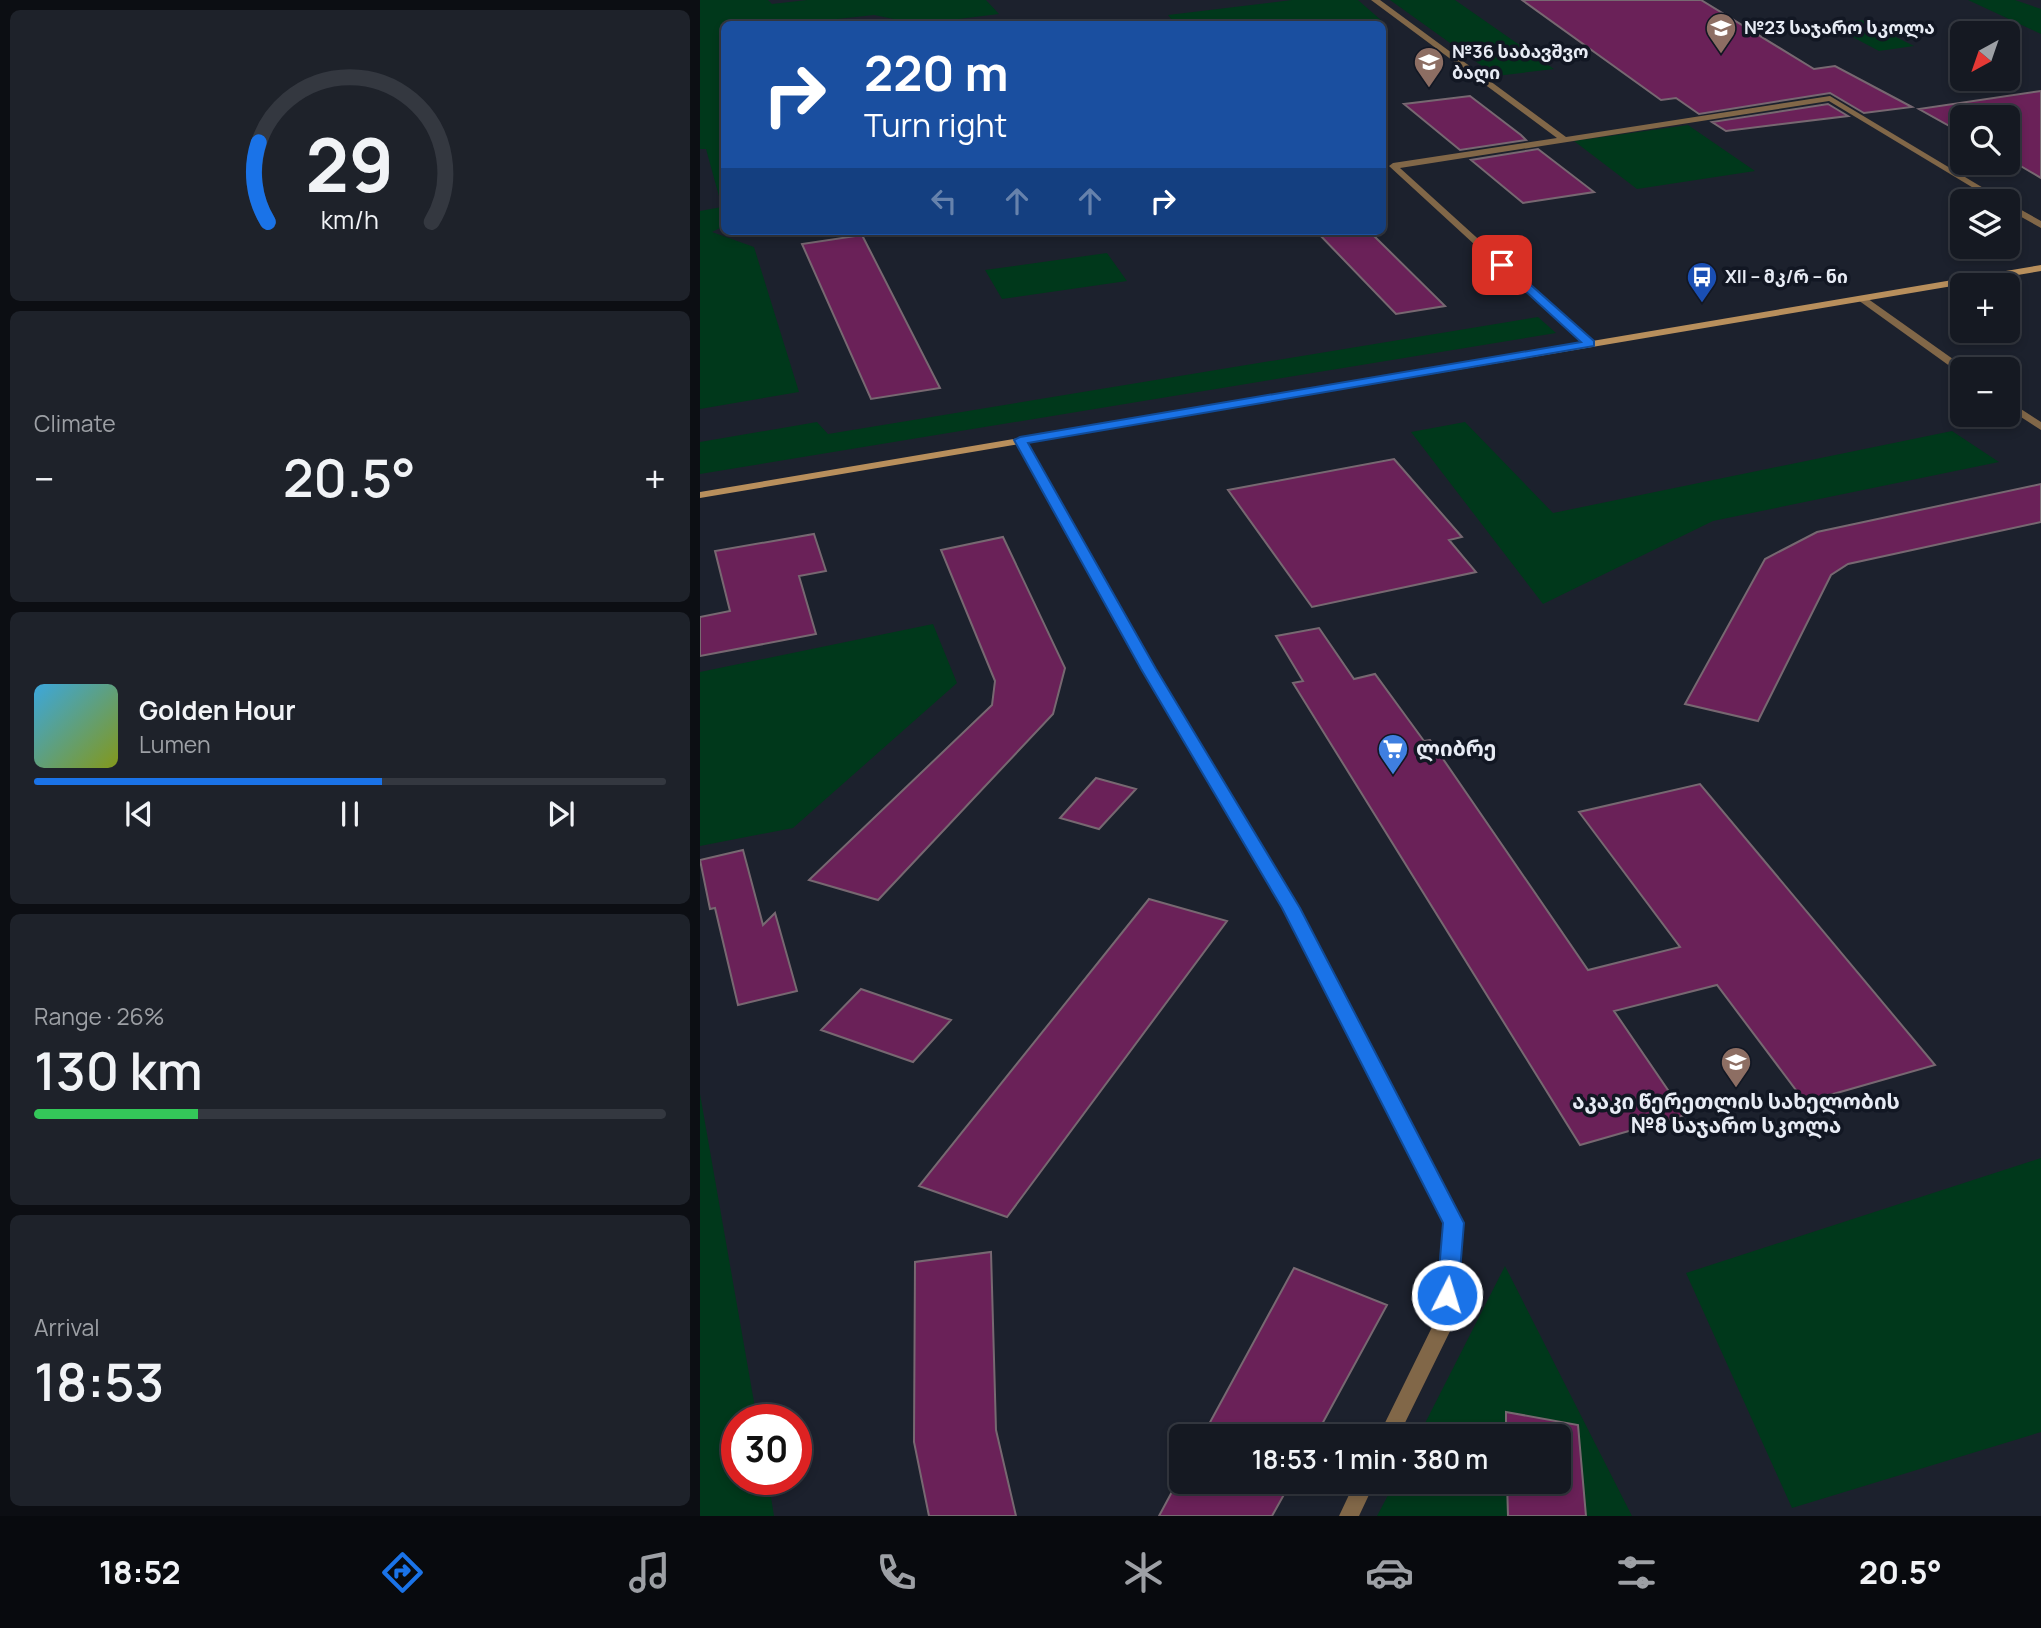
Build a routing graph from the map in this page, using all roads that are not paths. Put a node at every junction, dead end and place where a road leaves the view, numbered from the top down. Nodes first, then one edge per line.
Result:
1 (1375, 0) edge
2 (1564, 139) junction
3 (1981, 189) edge
4 (2020, 213) edge
5 (2041, 225) edge
6 (2041, 268) edge
7 (1861, 298) junction
8 (1590, 344) junction
9 (1950, 361) edge
10 (2020, 412) edge
11 (2041, 427) edge
12 (1020, 440) junction
13 (700, 495) edge
14 (1394, 1424) edge
15 (1359, 1494) edge
16 (1349, 1516) edge

1 - 2 street
2 - 3 street
2 - 8 street
4 - 5 street
6 - 7 street
7 - 8 street
7 - 9 street
8 - 12 street
10 - 11 street
12 - 13 street
12 - 14 street
15 - 16 street

